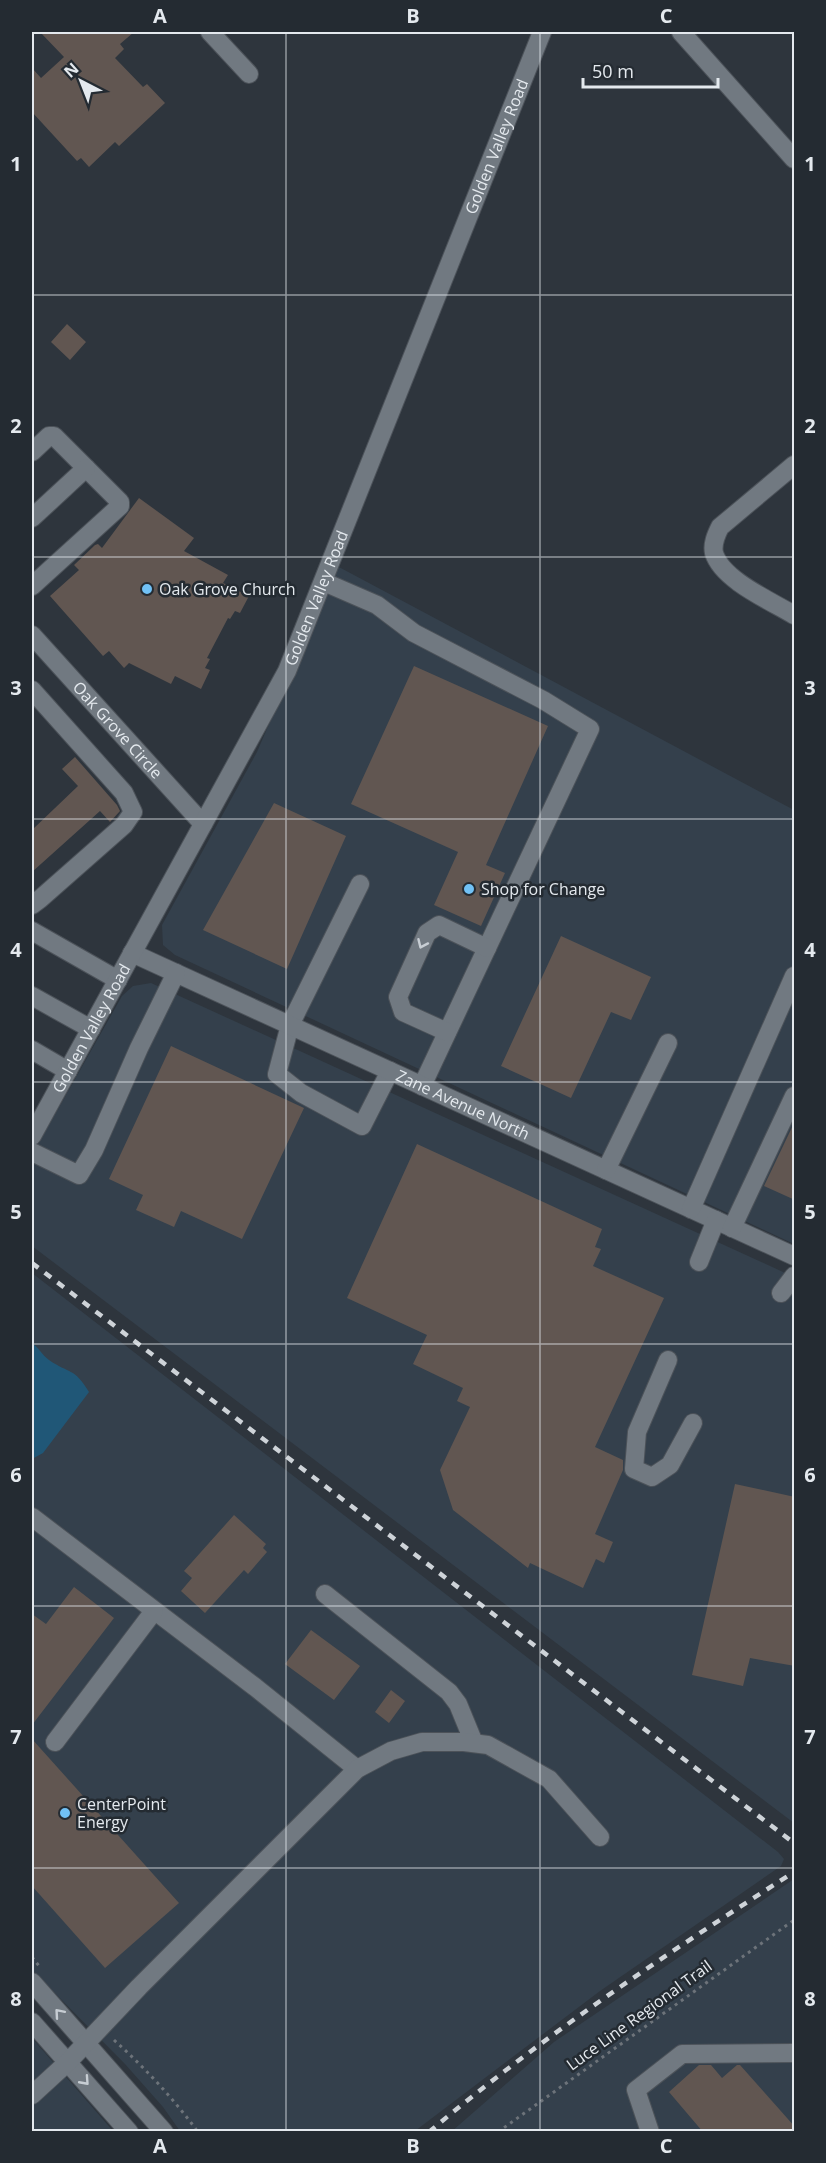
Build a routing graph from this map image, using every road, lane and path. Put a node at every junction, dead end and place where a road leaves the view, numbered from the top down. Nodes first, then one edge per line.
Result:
1 (210, 32) edge
2 (542, 32) edge
3 (681, 32) edge
4 (249, 74) dead end
5 (795, 159) edge
6 (32, 452) edge
7 (795, 465) edge
8 (86, 468) junction
9 (32, 518) edge
10 (324, 582) junction
11 (32, 586) edge
12 (795, 615) edge
13 (32, 635) edge
14 (32, 690) edge
15 (203, 824) junction
16 (360, 884) dead end
17 (32, 905) edge
18 (32, 931) edge
19 (487, 948) junction
20 (132, 953) junction
21 (176, 973) junction
22 (795, 976) edge
23 (118, 980) junction
24 (32, 996) edge
25 (290, 1025) junction
26 (91, 1029) junction
27 (447, 1032) junction
28 (668, 1043) dead end
29 (32, 1050) edge
30 (68, 1071) junction
31 (390, 1071) junction
32 (422, 1086) junction
33 (795, 1096) edge
34 (32, 1136) edge
35 (32, 1152) edge
36 (606, 1170) junction
37 (691, 1209) junction
38 (724, 1224) junction
39 (795, 1256) edge
40 (699, 1262) dead end
41 (795, 1276) edge
42 (781, 1293) dead end
43 (668, 1360) dead end
44 (693, 1423) dead end
45 (32, 1517) edge
46 (325, 1594) dead end
47 (154, 1611) junction
48 (55, 1742) dead end
49 (474, 1743) junction
50 (357, 1769) junction
51 (600, 1837) dead end
52 (795, 1920) edge
53 (32, 1958) edge
54 (35, 1974) edge
55 (32, 2022) edge
56 (100, 2028) junction
57 (86, 2044) junction
58 (795, 2053) edge
59 (68, 2062) junction
60 (32, 2095) edge
61 (129, 2132) edge
62 (164, 2132) edge
63 (198, 2132) edge
64 (498, 2132) edge
65 (650, 2132) edge

1 - 4 street
2 - 10 street, Golden Valley Road
3 - 5 street
6 - 8 street
7 - 12 street
8 - 9 street
8 - 11 street
10 - 15 street, Golden Valley Road
10 - 19 street
13 - 15 street, Oak Grove Circle
14 - 17 street
15 - 20 street, Golden Valley Road
16 - 25 street
18 - 23 street
19 - 27 street
19 -> 27 street
20 - 21 street, Zane Avenue North
20 - 23 street, Golden Valley Road
21 - 25 street, Zane Avenue North
21 - 35 street
22 - 37 street
23 - 26 street, Golden Valley Road
24 - 26 street
25 - 31 street, Zane Avenue North
25 - 31 street
26 - 30 street, Golden Valley Road
27 - 32 street
28 - 36 street
29 - 30 street
30 - 34 street, Golden Valley Road
31 - 32 street, Zane Avenue North
32 - 36 street, Zane Avenue North
33 - 38 street
36 - 37 street, Zane Avenue North
37 - 38 street, Zane Avenue North
38 - 39 street, Zane Avenue North
38 - 40 street
41 - 42 street
43 - 44 street
45 - 47 street
46 - 49 street
47 - 48 street
47 - 50 street
49 - 50 street
49 - 51 street
50 - 56 street
52 - 64 path, Luce Line Regional Trail
53 - 54 path
57 -> 54 street
55 - 59 street
56 - 57 street
56 - 63 path
57 - 59 street
57 - 62 street
58 - 65 street
59 - 60 street
59 -> 61 street

